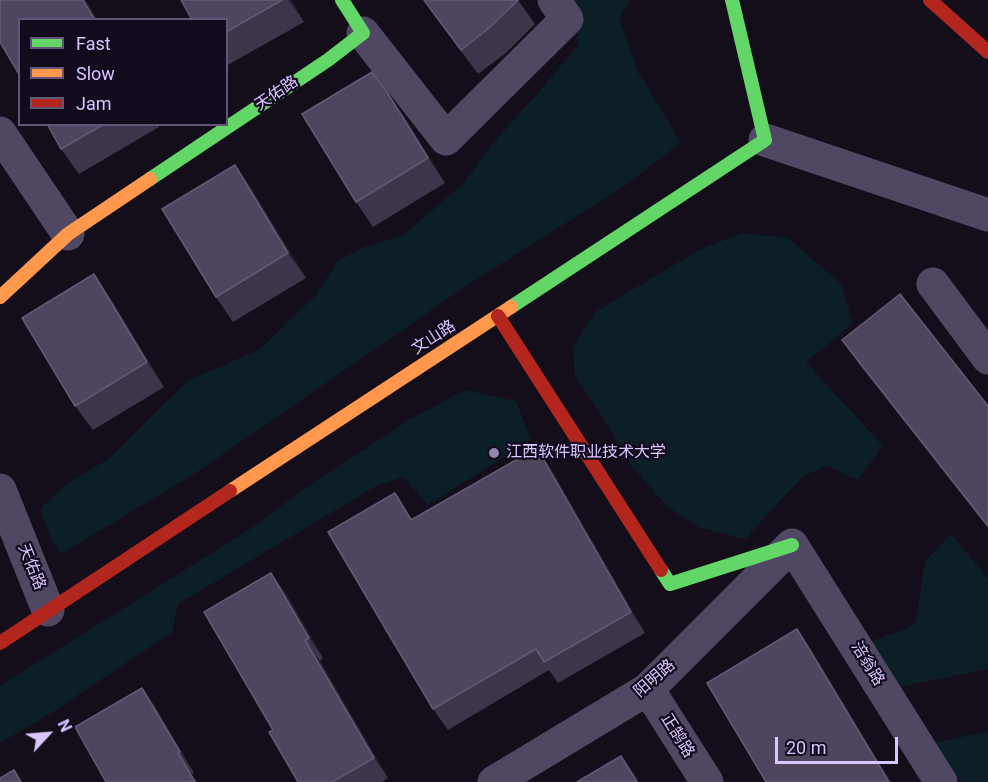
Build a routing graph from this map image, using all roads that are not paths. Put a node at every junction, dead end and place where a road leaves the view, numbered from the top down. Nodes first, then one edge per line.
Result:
1 (342, 0) edge
2 (554, 0) edge
3 (732, 0) edge
4 (930, 0) edge
5 (363, 33) junction
6 (988, 52) edge
7 (0, 133) edge
8 (765, 140) junction
9 (988, 215) edge
10 (68, 234) junction
11 (933, 284) dead end
12 (0, 297) edge
13 (498, 316) junction
14 (988, 358) edge
15 (0, 490) edge
16 (792, 545) junction
17 (48, 610) junction
18 (0, 643) edge
19 (648, 689) junction
20 (494, 782) edge
21 (707, 782) edge
22 (941, 782) edge

1 - 5 main road
2 - 5 street
3 - 8 main road
4 - 6 main road
5 - 10 main road, 天佑路
7 - 10 street
8 - 9 street
8 - 13 main road, 文山路
10 - 12 main road, 天佑路
11 - 14 street
13 - 16 main road
13 - 17 main road, 文山路
15 - 17 street, 天佑路
16 - 19 street, 阳明路
16 - 22 street, 涪翁路
17 - 18 main road, 文山路
19 - 20 street, 阳明路
19 - 21 street, 正鹄路

